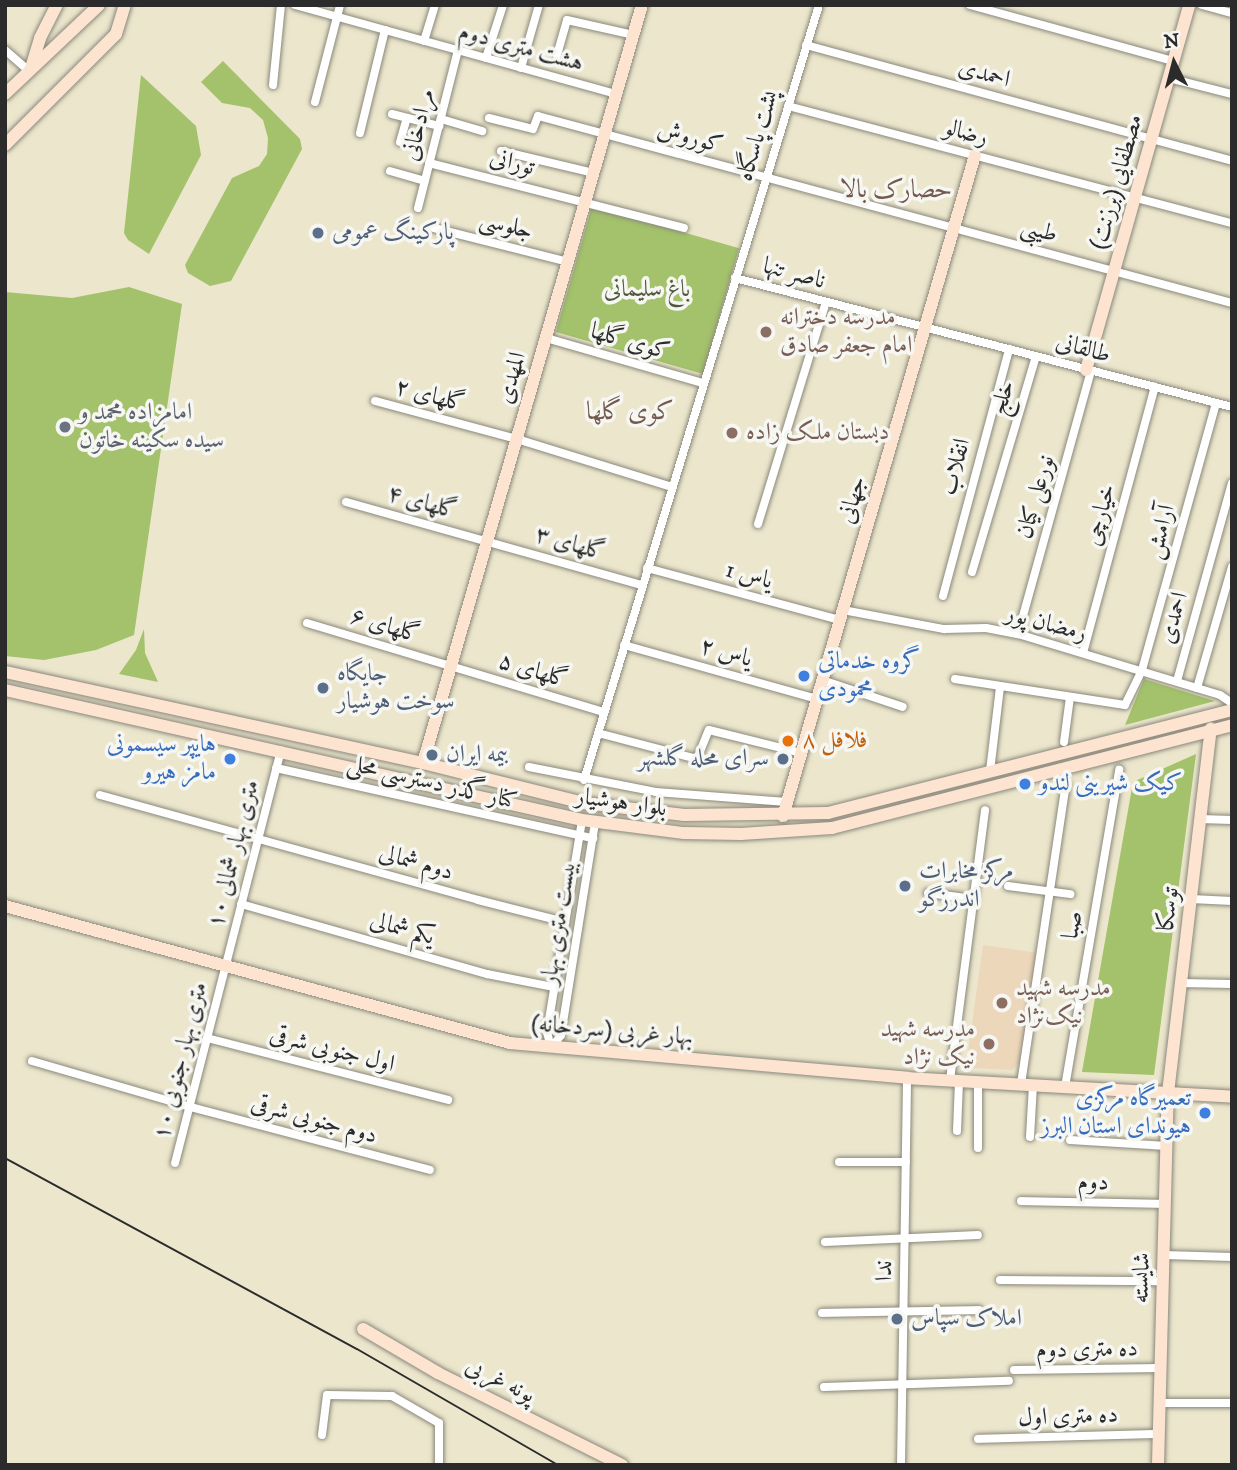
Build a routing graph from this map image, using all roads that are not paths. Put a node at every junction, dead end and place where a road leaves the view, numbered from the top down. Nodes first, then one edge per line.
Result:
1 (99, 5) edge
2 (125, 5) edge
3 (281, 5) edge
4 (295, 5) edge
5 (340, 5) edge
6 (435, 5) edge
7 (503, 5) edge
8 (539, 5) edge
9 (642, 5) edge
10 (819, 5) edge
11 (971, 5) edge
12 (1189, 5) edge
13 (1202, 5) edge
14 (54, 6) edge
15 (1232, 13) edge
16 (337, 17) junction
17 (385, 30) junction
18 (634, 34) junction
19 (424, 41) junction
20 (806, 46) junction
21 (5, 50) edge
22 (458, 50) junction
23 (557, 55) dead end
24 (486, 58) junction
25 (1173, 61) junction
26 (521, 68) junction
27 (30, 72) junction
28 (1169, 78) junction
29 (273, 85) dead end
30 (5, 94) edge
31 (617, 94) junction
32 (1232, 94) edge
33 (315, 102) dead end
34 (788, 106) junction
35 (393, 114) dead end
36 (407, 118) junction
37 (489, 118) dead end
38 (440, 123) junction
39 (482, 131) dead end
40 (360, 133) dead end
41 (605, 135) junction
42 (1151, 139) junction
43 (400, 142) dead end
44 (5, 145) edge
45 (501, 151) dead end
46 (975, 155) junction
47 (1232, 161) edge
48 (429, 163) junction
49 (390, 171) dead end
50 (594, 173) junction
51 (766, 178) junction
52 (425, 181) junction
53 (1135, 197) junction
54 (586, 201) junction
55 (418, 208) dead end
56 (1232, 223) edge
57 (434, 228) dead end
58 (684, 228) dead end
59 (954, 228) junction
60 (568, 262) junction
61 (1114, 271) junction
62 (735, 278) junction
63 (826, 302) junction
64 (1232, 303) edge
65 (925, 328) junction
66 (546, 338) junction
67 (1009, 349) junction
68 (1036, 356) junction
69 (1089, 371) junction
70 (703, 383) junction
71 (1155, 387) junction
72 (375, 401) dead end
73 (1216, 403) junction
74 (1232, 407) edge
75 (517, 439) junction
76 (1232, 483) edge
77 (672, 487) junction
78 (346, 502) dead end
79 (758, 524) dead end
80 (487, 541) junction
81 (1232, 566) edge
82 (648, 568) junction
83 (972, 572) dead end
84 (642, 585) junction
85 (943, 596) dead end
86 (841, 615) junction
87 (307, 623) dead end
88 (1018, 634) junction
89 (624, 645) junction
90 (1083, 653) junction
91 (451, 666) junction
92 (1142, 670) junction
93 (5, 672) edge
94 (822, 680) junction
95 (955, 680) dead end
96 (1177, 681) junction
97 (1000, 687) junction
98 (1197, 688) junction
99 (5, 690) edge
100 (1070, 697) junction
101 (817, 699) junction
102 (1232, 703) edge
103 (903, 707) dead end
104 (1232, 710) edge
105 (604, 712) junction
106 (1232, 725) edge
107 (1211, 729) junction
108 (598, 733) junction
109 (1065, 742) dead end
110 (281, 750) junction
111 (801, 753) junction
112 (423, 763) junction
113 (276, 768) junction
114 (529, 768) dead end
115 (1119, 770) dead end
116 (986, 772) junction
117 (584, 780) junction
118 (950, 782) junction
119 (1066, 783) dead end
120 (985, 789) junction
121 (656, 792) junction
122 (100, 795) dead end
123 (952, 797) junction
124 (787, 802) junction
125 (985, 810) dead end
126 (653, 813) junction
127 (783, 816) junction
128 (1200, 819) junction
129 (582, 820) junction
130 (1232, 820) edge
131 (595, 822) junction
132 (579, 836) junction
133 (258, 838) junction
134 (593, 838) junction
135 (1008, 886) dead end
136 (1048, 892) junction
137 (928, 893) dead end
138 (1070, 894) dead end
139 (974, 899) junction
140 (1191, 899) junction
141 (1232, 901) edge
142 (241, 904) junction
143 (5, 906) edge
144 (564, 922) junction
145 (225, 968) junction
146 (1181, 983) junction
147 (1232, 984) edge
148 (553, 987) junction
149 (207, 1038) junction
150 (551, 1048) junction
151 (32, 1061) dead end
152 (907, 1077) junction
153 (955, 1080) junction
154 (978, 1082) junction
155 (1027, 1085) junction
156 (1065, 1087) junction
157 (1168, 1093) junction
158 (1232, 1097) edge
159 (448, 1100) dead end
160 (190, 1107) junction
161 (957, 1131) dead end
162 (1030, 1138) dead end
163 (1070, 1140) dead end
164 (1167, 1146) junction
165 (978, 1148) dead end
166 (839, 1162) dead end
167 (906, 1162) junction
168 (175, 1163) dead end
169 (430, 1170) dead end
170 (1021, 1201) dead end
171 (1165, 1204) junction
172 (978, 1236) dead end
173 (905, 1239) junction
174 (825, 1242) dead end
175 (1164, 1255) junction
176 (1232, 1257) edge
177 (1000, 1280) dead end
178 (1163, 1281) junction
179 (979, 1310) dead end
180 (904, 1311) junction
181 (822, 1313) dead end
182 (363, 1329) dead end
183 (1160, 1368) junction
184 (1014, 1370) dead end
185 (1009, 1381) dead end
186 (902, 1385) junction
187 (824, 1387) dead end
188 (1160, 1403) junction
189 (1232, 1404) edge
190 (1159, 1434) junction
191 (322, 1436) dead end
192 (978, 1439) dead end
193 (439, 1465) edge
194 (622, 1465) edge
195 (901, 1465) edge
196 (1158, 1465) edge

1 - 27 street
2 - 44 street
3 - 29 street
4 - 16 street, هشت متری دوم
5 - 16 street
6 - 19 street
7 - 24 street
8 - 26 street
9 - 18 street, المهدی
10 - 20 street, پشت پاسگاه
11 - 25 street
12 - 25 street, مصطفایی (برزنت)
13 - 15 street
14 - 27 street
16 - 17 street, هشت متری دوم
16 - 33 street
17 - 19 street, هشت متری دوم
17 - 40 street
18 - 23 street
18 - 31 street, المهدی
19 - 22 street, هشت متری دوم
20 - 34 street, پشت پاسگاه
20 - 42 street, احمدی
21 - 27 street
22 - 24 street, هشت متری دوم
22 - 38 street, مرادخانی
24 - 26 street, هشت متری دوم
25 - 28 street, مصطفایی (برزنت)
26 - 31 street, هشت متری دوم
27 - 30 street
28 - 32 street
28 - 42 street, مصطفایی (برزنت)
31 - 41 street, المهدی
34 - 46 street, رضالو
34 - 51 street, پشت پاسگاه
35 - 36 street
36 - 38 street
36 - 43 street
37 - 41 street, کوروش
38 - 39 street
38 - 48 street, مرادخانی
41 - 50 street, المهدی
41 - 51 street, کوروش
42 - 47 street, احمدی
42 - 53 street, مصطفایی (برزنت)
45 - 50 street
46 - 53 street, رضالو
46 - 59 street, جهانی
48 - 52 street, مرادخانی
48 - 54 street, تورانی
49 - 52 street
50 - 54 street, المهدی
51 - 59 street, کوروش
51 - 62 street, پشت پاسگاه
52 - 55 street, مرادخانی
53 - 56 street, رضالو
53 - 61 street, مصطفایی (برزنت)
54 - 58 street, تورانی
54 - 60 street, المهدی
57 - 60 street, جلوسی
59 - 61 street, طیبی
59 - 65 street, جهانی
60 - 66 street, المهدی
61 - 64 street, طیبی
61 - 69 street, مصطفایی (برزنت)
62 - 63 street, ناصر تنها
62 - 70 street
63 - 65 street, ناصر تنها
63 - 79 street
65 - 67 street, طالقانی
65 - 86 street, جهانی
66 - 70 street, کوی گلها
66 - 75 street, المهدی
67 - 68 street, طالقانی
67 - 85 street, انقلاب
68 - 69 street, طالقانی
68 - 83 street, خلج
69 - 71 street, طالقانی
69 - 88 street, نورعلی کیان
70 - 77 street
71 - 73 street, طالقانی
71 - 90 street, خیارچی
72 - 75 street, گلهای ۲
73 - 74 street, طالقانی
73 - 92 street, آرامش
75 - 77 street, گلهای ۲
75 - 80 street, المهدی
76 - 96 street, احمدی
77 - 82 street
78 - 80 street, گلهای ۴
80 - 84 street, گلهای ۳
80 - 91 street, المهدی
81 - 98 street
82 - 84 street
82 - 86 street, یاس 1
84 - 89 street
86 - 88 street, رمضان پور
86 - 94 street, جهانی
87 - 91 street, گلهای ۶
88 - 90 street, رمضان پور
89 - 101 street, یاس ۲
89 - 105 street
90 - 92 street, رمضان پور
91 - 105 street, گلهای ۵
91 - 112 street, المهدی
92 - 96 street, رمضان پور
92 - 100 street, آرامش
93 - 112 street, بلوار هوشیار
94 - 101 street, جهانی
94 - 103 street
95 - 97 street
96 - 98 street, رمضان پور
97 - 100 street
97 - 116 street
98 - 102 street, رمضان پور
99 - 110 street, بلوار هوشیار
100 - 109 street
101 - 111 street, جهانی
104 - 116 street, بلوار هوشیار
105 - 108 street
106 - 107 street, بلوار هوشیار
107 - 120 street, بلوار هوشیار
107 - 128 street, توسکا
108 - 111 street
108 - 117 street
110 - 113 street, ۱۰ متری بهار شمالی
110 - 129 street, بلوار هوشیار
111 - 124 street, جهانی
112 - 126 street, بلوار هوشیار
113 - 132 street, کنار گذر دسترسی محلی
113 - 133 street, ۱۰ متری بهار شمالی
114 - 117 street
115 - 156 street, صبا
116 - 118 street, بلوار هوشیار
116 - 120 street
117 - 121 street
118 - 123 street
118 - 127 street, بلوار هوشیار
119 - 136 street
120 - 123 street, بلوار هوشیار
121 - 124 street
121 - 126 street
122 - 133 street, دوم شمالی
123 - 131 street, بلوار هوشیار
124 - 127 street, جهانی
125 - 139 street
126 - 127 street, بلوار هوشیار
128 - 130 street
128 - 140 street, توسکا
129 - 131 street, بلوار هوشیار
129 - 132 street, بیست متری بهار
131 - 134 street, بیست متری بهار
132 - 134 street, کنار گذر دسترسی محلی
132 - 144 street, بیست متری بهار
133 - 142 street, ۱۰ متری بهار شمالی
133 - 144 street, دوم شمالی
134 - 150 street, بیست متری بهار
135 - 136 street
136 - 138 street
136 - 155 street
137 - 139 street
139 - 153 street
140 - 141 street
140 - 146 street, توسکا
142 - 145 street, ۱۰ متری بهار شمالی
142 - 148 street, یکم شمالی
143 - 145 street, بهار غربی (سردخانه)
144 - 148 street, بیست متری بهار
145 - 149 street, ۱۰ متری بهار جنوبی
145 - 150 street, بهار غربی (سردخانه)
146 - 147 street
146 - 157 street, توسکا
148 - 150 street, بیست متری بهار
149 - 159 street, اول جنوبی شرقی
149 - 160 street, ۱۰ متری بهار جنوبی
150 - 152 street, بهار غربی (سردخانه)
151 - 160 street, دوم جنوبی شرقی
152 - 153 street, بهار غربی (سردخانه)
152 - 167 street, ندا
153 - 154 street, بهار غربی (سردخانه)
153 - 161 street
154 - 155 street, بهار غربی (سردخانه)
154 - 165 street
155 - 156 street, بهار غربی (سردخانه)
155 - 162 street
156 - 157 street, بهار غربی (سردخانه)
157 - 158 street, بهار غربی (سردخانه)
157 - 164 street, شایسته
160 - 168 street, ۱۰ متری بهار جنوبی
160 - 169 street, دوم جنوبی شرقی
163 - 164 street
164 - 171 street, شایسته
166 - 167 street
167 - 173 street, ندا
170 - 171 street, دوم
171 - 175 street, شایسته
172 - 173 street
173 - 174 street
173 - 180 street, ندا
175 - 176 street
175 - 178 street, شایسته
177 - 178 street
178 - 183 street, شایسته
179 - 180 street
180 - 181 street
180 - 186 street, ندا
182 - 194 street, پونه غربی
183 - 184 street, ده متری دوم
183 - 188 street, شایسته
185 - 186 street
186 - 187 street
186 - 195 street, ندا
188 - 189 street
188 - 190 street, شایسته
190 - 192 street, ده متری اول
190 - 196 street, شایسته
191 - 193 street

